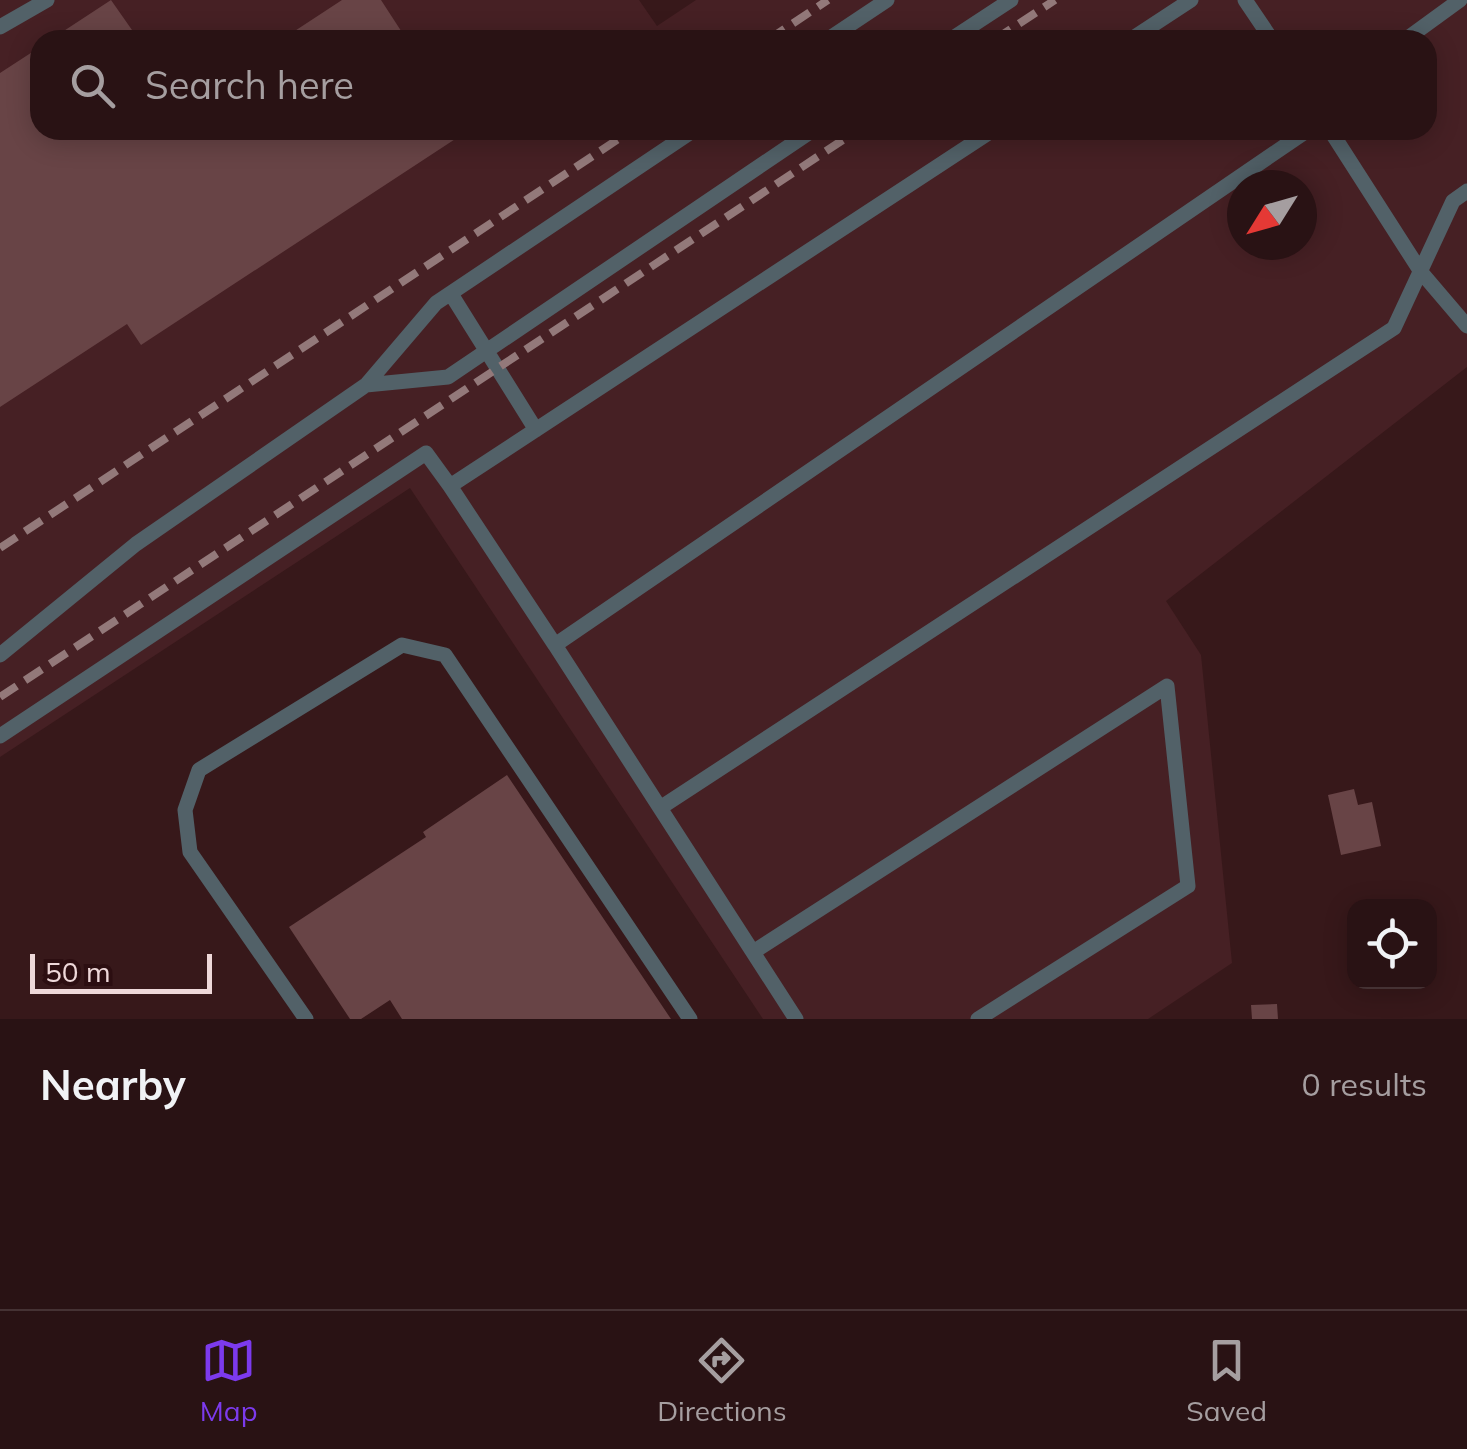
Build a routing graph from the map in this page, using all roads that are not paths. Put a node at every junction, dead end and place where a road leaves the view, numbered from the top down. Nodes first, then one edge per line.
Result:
1 (47, 0) edge
2 (887, 0) edge
3 (1012, 0) edge
4 (1191, 0) edge
5 (1246, 0) edge
6 (1460, 0) edge
7 (0, 28) edge
8 (843, 30) edge
9 (966, 30) edge
10 (1145, 30) edge
11 (1266, 30) edge
12 (1419, 30) edge
13 (679, 140) edge
14 (798, 140) edge
15 (978, 140) edge
16 (1293, 140) edge
17 (1336, 140) edge
18 (1467, 191) edge
19 (1421, 272) junction
20 (450, 294) junction
21 (1467, 326) edge
22 (487, 351) junction
23 (366, 384) junction
24 (536, 430) junction
25 (450, 486) junction
26 (555, 644) junction
27 (0, 655) edge
28 (0, 736) edge
29 (660, 808) junction
30 (753, 952) junction
31 (306, 1019) edge
32 (690, 1019) edge
33 (796, 1019) edge
34 (978, 1019) edge

1 - 7 lane
2 - 8 lane
3 - 9 lane
4 - 10 lane
5 - 11 lane
6 - 12 lane
13 - 20 lane
14 - 22 lane
15 - 24 lane
16 - 26 lane
17 - 19 lane
18 - 19 lane
19 - 21 lane
19 - 29 lane
20 - 22 lane
20 - 23 lane
22 - 23 lane
22 - 24 lane
23 - 27 lane
24 - 25 lane
25 - 26 lane
25 - 28 lane
26 - 29 lane
29 - 30 lane
30 - 33 lane
30 - 34 lane
31 - 32 lane

